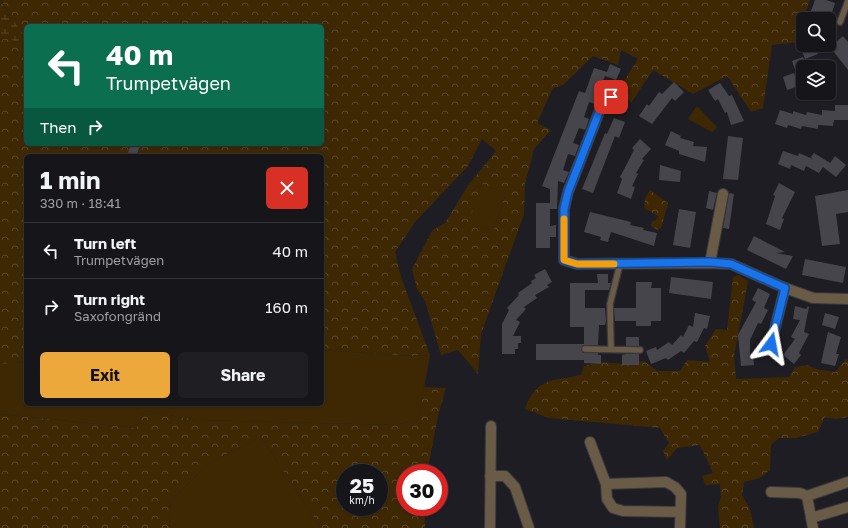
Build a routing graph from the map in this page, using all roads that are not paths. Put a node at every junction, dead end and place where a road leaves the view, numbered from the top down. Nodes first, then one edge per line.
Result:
1 (848, 1) edge
2 (840, 22) dead end
3 (611, 97) dead end
4 (723, 194) dead end
5 (710, 262) junction
6 (620, 264) junction
7 (785, 288) junction
8 (848, 299) edge
9 (771, 344) dead end
10 (585, 349) dead end
11 (611, 349) junction
12 (640, 350) dead end
13 (491, 426) dead end
14 (590, 442) dead end
15 (490, 476) junction
16 (848, 482) edge
17 (606, 484) junction
18 (771, 492) dead end
19 (807, 496) junction
20 (848, 506) edge
21 (680, 512) junction
22 (812, 523) edge
23 (490, 528) edge
24 (528, 528) edge
25 (680, 528) edge

1 - 2 lane
3 - 6 street
4 - 5 street
5 - 6 street
5 - 7 street
6 - 11 lane
7 - 8 street
7 - 9 street
10 - 11 lane
11 - 12 lane
13 - 15 street
14 - 17 street
15 - 23 street
15 - 24 street
16 - 19 street
17 - 21 street
17 - 21 street
18 - 19 street
19 - 22 street
20 - 22 street
21 - 25 street

